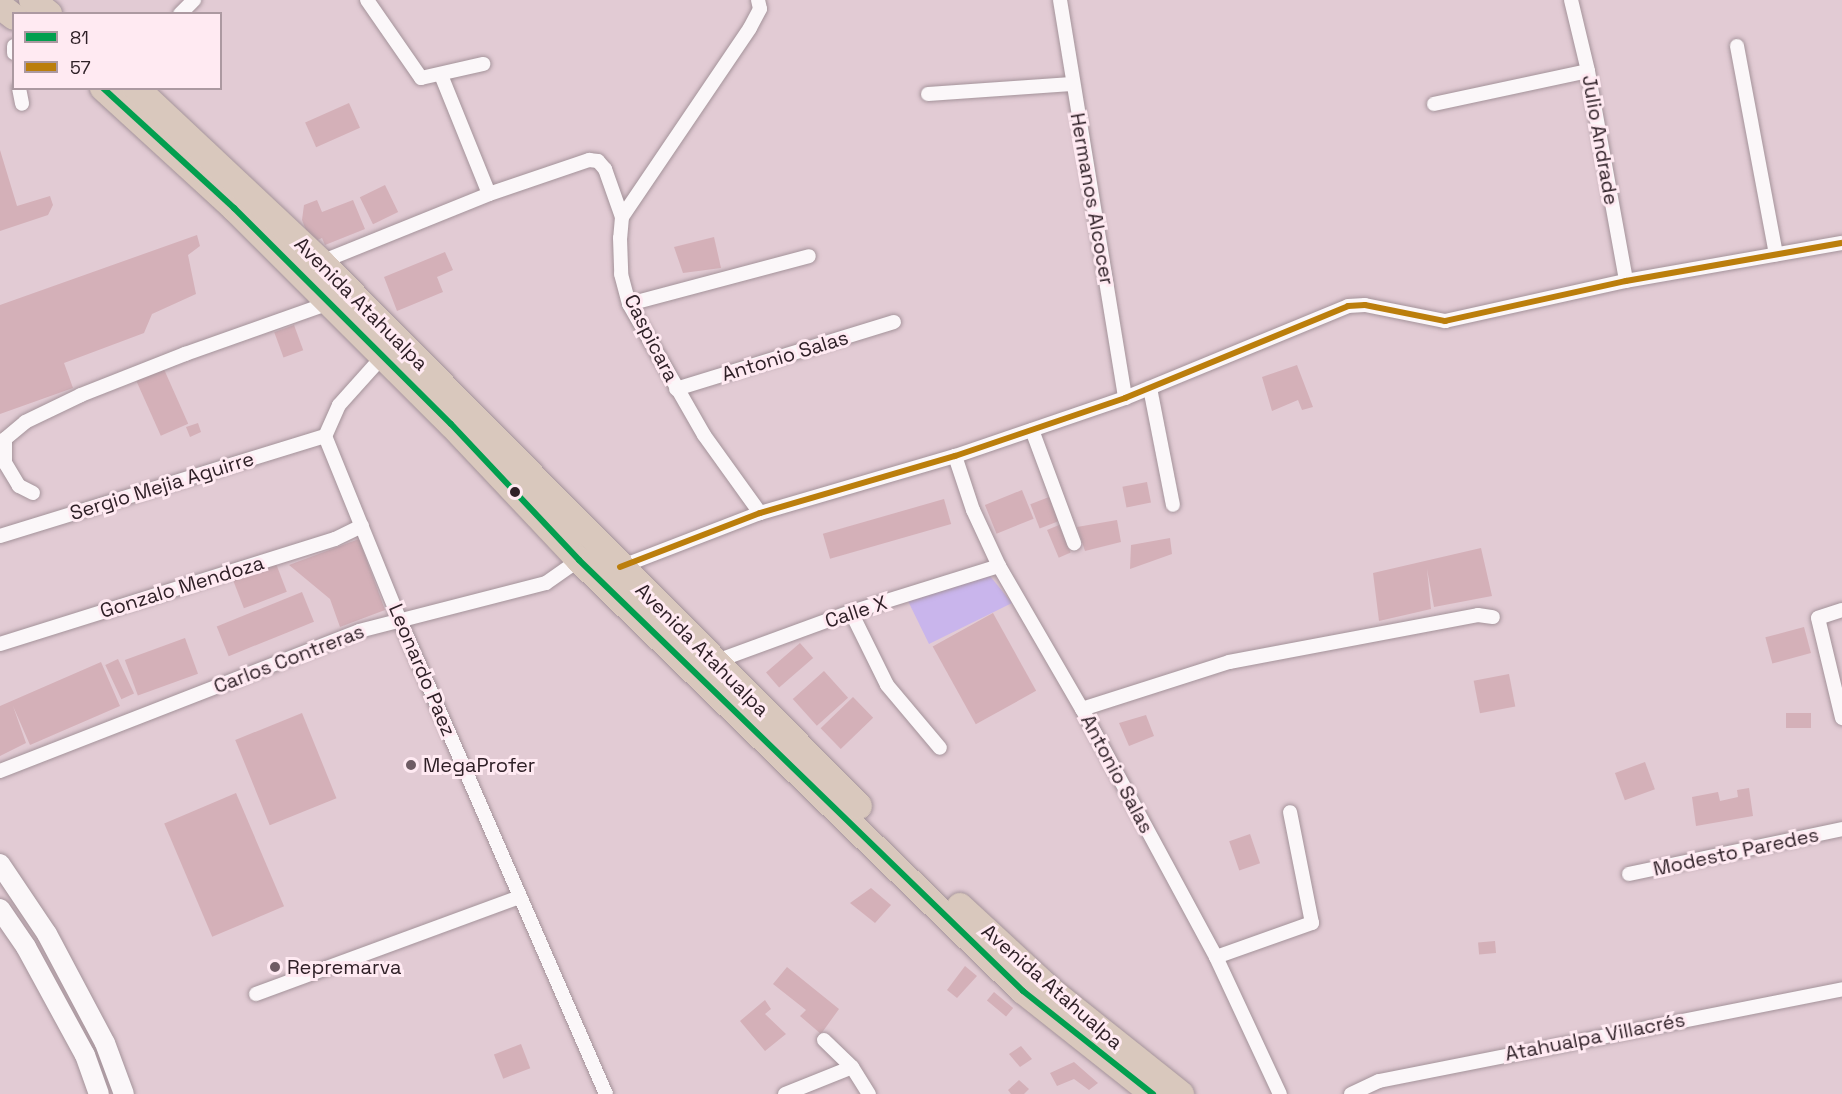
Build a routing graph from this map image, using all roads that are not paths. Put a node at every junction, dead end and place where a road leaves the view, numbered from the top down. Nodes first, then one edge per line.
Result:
1 (32, 0) edge
2 (194, 0) edge
3 (367, 0) edge
4 (758, 0) edge
5 (1060, 0) edge
6 (1571, 0) edge
7 (47, 12) edge
8 (182, 12) edge
9 (1737, 46) dead end
10 (483, 64) dead end
11 (1588, 71) junction
12 (441, 75) junction
13 (1072, 84) junction
14 (19, 90) edge
15 (105, 90) edge
16 (138, 90) edge
17 (928, 94) dead end
18 (22, 104) dead end
19 (1434, 104) dead end
20 (489, 194) junction
21 (622, 217) junction
22 (1842, 243) edge
23 (1776, 254) junction
24 (809, 256) dead end
25 (321, 262) junction
26 (1626, 280) junction
27 (329, 303) junction
28 (629, 304) junction
29 (894, 322) dead end
30 (383, 356) junction
31 (1150, 388) junction
32 (676, 389) junction
33 (1125, 398) junction
34 (1032, 430) junction
35 (325, 436) junction
36 (955, 456) junction
37 (33, 493) dead end
38 (1173, 505) dead end
39 (760, 513) junction
40 (362, 526) junction
41 (0, 536) edge
42 (1074, 543) dead end
43 (579, 560) junction
44 (999, 566) junction
45 (620, 567) junction
46 (1842, 610) edge
47 (851, 612) junction
48 (1493, 617) dead end
49 (399, 618) junction
50 (0, 644) edge
51 (714, 662) junction
52 (1082, 709) junction
53 (1842, 718) edge
54 (939, 747) dead end
55 (0, 771) edge
56 (1290, 812) dead end
57 (1842, 829) edge
58 (0, 864) edge
59 (1629, 874) dead end
60 (520, 897) junction
61 (0, 909) edge
62 (1216, 957) junction
63 (1842, 989) edge
64 (256, 994) dead end
65 (824, 1040) dead end
66 (852, 1067) junction
67 (99, 1094) edge
68 (124, 1094) edge
69 (606, 1094) edge
70 (785, 1094) edge
71 (869, 1094) edge
72 (1153, 1094) edge
73 (1181, 1094) edge
74 (1280, 1094) edge
75 (1351, 1094) edge

1 - 7 highway
2 - 8 street
3 - 12 street
4 - 21 street
5 - 13 street, Hermanos Alcocer
6 - 11 street, Julio Andrade
9 - 23 street
10 - 12 street
11 - 19 street
11 - 26 street, Julio Andrade
12 - 20 street
13 - 17 street
13 - 33 street, Hermanos Alcocer
14 - 18 street
15 - 27 highway, Avenida Atahualpa
16 - 25 highway, Avenida Atahualpa
20 - 21 street
20 - 25 street
21 - 28 street, Caspicara
22 - 23 street
23 - 26 street
24 - 28 street
25 - 45 highway, Avenida Atahualpa
26 - 31 street
27 - 30 highway, Avenida Atahualpa
27 - 37 street
28 - 32 street, Caspicara
29 - 32 street, Antonio Salas
30 - 35 street
30 - 43 highway, Avenida Atahualpa
31 - 33 street
31 - 38 street
32 - 39 street, Caspicara
33 - 34 street
34 - 36 street
34 - 42 street
35 - 40 street, Leonardo Paez
35 - 41 street, Sergio Mejia Aguirre
36 - 39 street
36 - 44 street, Antonio Salas
39 - 45 street
40 - 49 street, Leonardo Paez
40 - 50 street, Gonzalo Mendoza
43 - 49 street, Carlos Contreras
43 - 72 highway, Avenida Atahualpa
44 - 47 street, Calle X
44 - 52 street, Antonio Salas
45 - 51 highway, Avenida Atahualpa
46 - 53 street
47 - 51 street, Calle X
47 - 54 street
48 - 52 street
49 - 55 street, Carlos Contreras
49 - 60 street, Leonardo Paez
51 - 73 highway, Avenida Atahualpa
52 - 62 street, Antonio Salas
56 - 62 street
57 - 59 street, Modesto Paredes
58 - 68 main road
60 - 64 street
60 - 69 street, Leonardo Paez
61 - 67 main road
62 - 74 street, Antonio Salas
63 - 75 street, Atahualpa Villacrés
65 - 66 street
66 - 70 street
66 - 71 street

